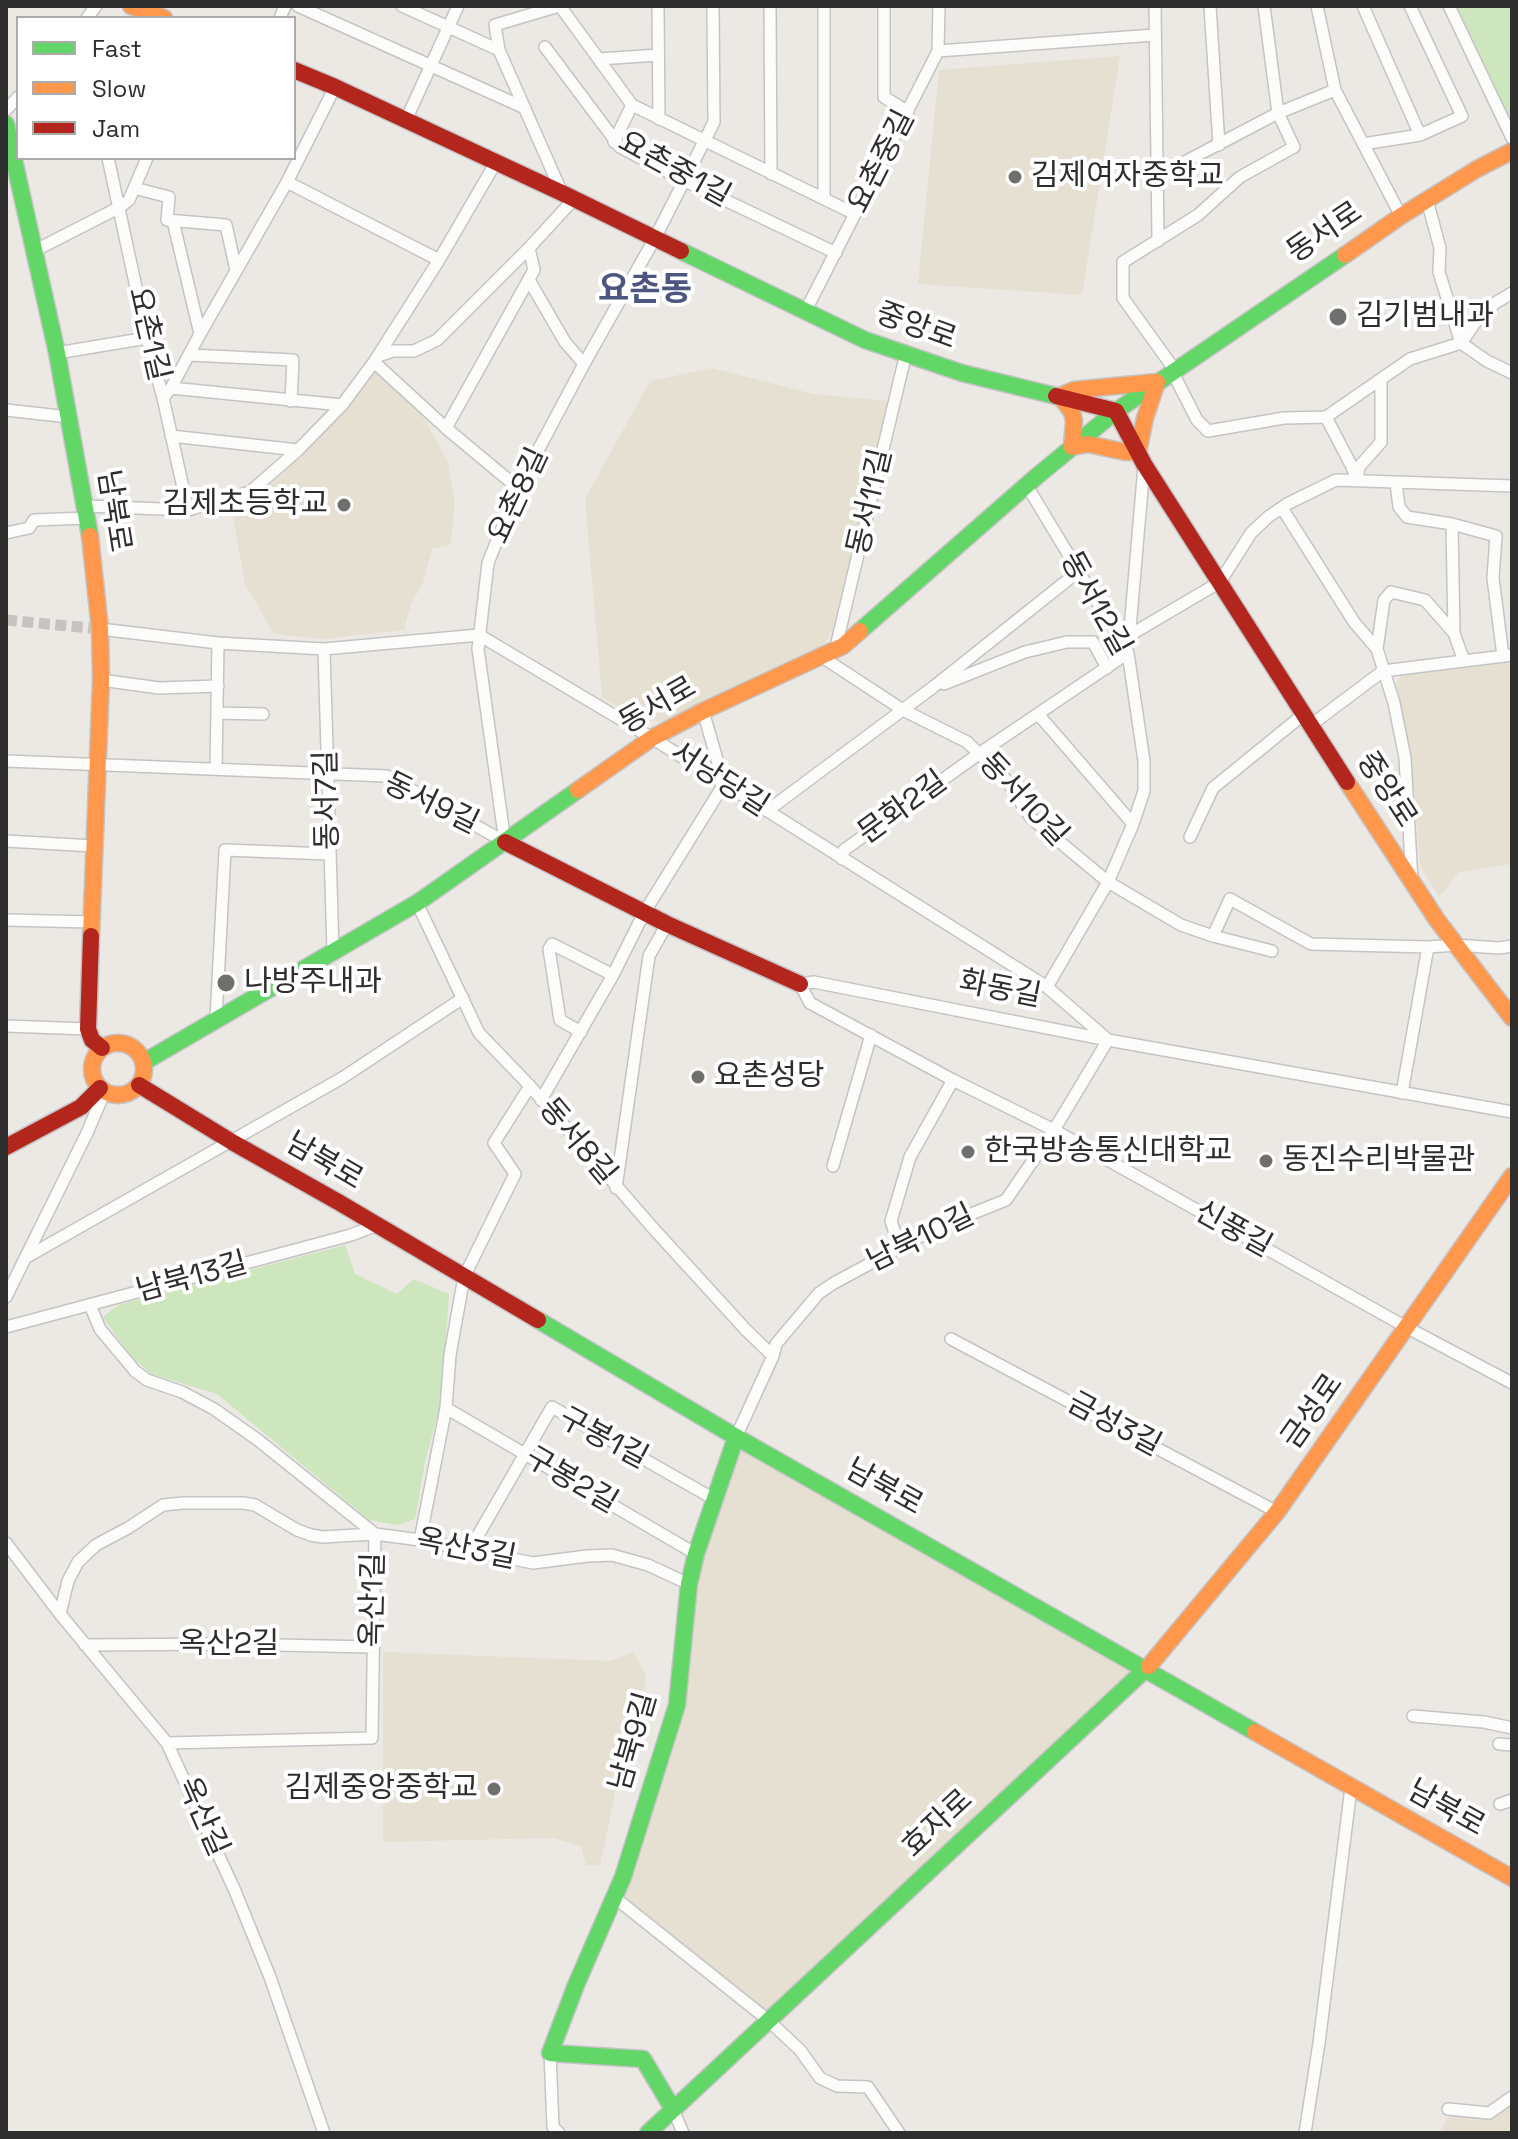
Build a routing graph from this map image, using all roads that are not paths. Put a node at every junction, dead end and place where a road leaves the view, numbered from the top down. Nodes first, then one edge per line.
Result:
1 (131, 6) edge
2 (298, 6) edge
3 (402, 6) edge
4 (458, 6) edge
5 (559, 6) edge
6 (658, 6) edge
7 (713, 6) edge
8 (770, 6) edge
9 (824, 6) edge
10 (884, 6) edge
11 (939, 6) edge
12 (1155, 6) edge
13 (1210, 6) edge
14 (1264, 6) edge
15 (1317, 6) edge
16 (1363, 6) edge
17 (1410, 6) edge
18 (1449, 6) edge
19 (158, 16) edge
20 (450, 28) junction
21 (1154, 35) junction
22 (545, 47) dead end
23 (499, 50) junction
24 (938, 51) junction
25 (658, 55) junction
26 (599, 59) junction
27 (432, 65) junction
28 (296, 71) edge
29 (335, 87) junction
30 (1335, 90) junction
31 (632, 105) junction
32 (525, 108) junction
33 (908, 112) junction
34 (1278, 113) junction
35 (659, 119) junction
36 (406, 120) junction
37 (6, 124) edge
38 (1420, 135) junction
39 (1512, 138) edge
40 (614, 142) junction
41 (704, 142) junction
42 (1363, 144) junction
43 (1219, 145) junction
44 (1512, 151) edge
45 (10, 159) edge
46 (108, 160) edge
47 (146, 160) edge
48 (496, 162) junction
49 (771, 174) junction
50 (1156, 177) junction
51 (685, 181) junction
52 (287, 182) junction
53 (134, 188) junction
54 (568, 196) junction
55 (824, 199) junction
56 (1427, 200) junction
57 (120, 207) junction
58 (855, 214) junction
59 (1401, 216) junction
60 (170, 220) junction
61 (655, 238) junction
62 (1158, 241) junction
63 (529, 248) junction
64 (34, 251) junction
65 (836, 253) junction
66 (439, 260) junction
67 (236, 270) junction
68 (529, 280) junction
69 (1512, 293) edge
70 (805, 312) junction
71 (200, 334) junction
72 (147, 338) junction
73 (1461, 343) junction
74 (57, 353) junction
75 (906, 353) junction
76 (190, 355) junction
77 (376, 359) junction
78 (584, 364) junction
79 (1173, 370) junction
80 (1512, 373) edge
81 (1381, 379) junction
82 (1157, 382) junction
83 (171, 388) junction
84 (1060, 396) junction
85 (163, 398) junction
86 (291, 401) junction
87 (342, 405) junction
88 (6, 410) edge
89 (1116, 411) junction
90 (69, 417) junction
91 (1326, 417) junction
92 (446, 428) junction
93 (171, 436) junction
94 (1072, 447) junction
95 (298, 450) junction
96 (1141, 458) junction
97 (1357, 480) junction
98 (1396, 483) junction
99 (1027, 486) junction
100 (1512, 486) edge
101 (518, 488) junction
102 (1282, 508) junction
103 (188, 510) junction
104 (87, 512) junction
105 (1452, 524) junction
106 (6, 533) edge
107 (1079, 571) junction
108 (1220, 582) junction
109 (100, 629) junction
110 (1454, 633) junction
111 (479, 635) junction
112 (1130, 635) junction
113 (218, 643) junction
114 (324, 649) junction
115 (1377, 649) junction
116 (1128, 653) junction
117 (829, 654) junction
118 (1508, 656) edge
119 (1464, 661) junction
120 (1107, 668) junction
121 (1383, 671) junction
122 (101, 680) junction
123 (218, 686) junction
124 (932, 688) junction
125 (903, 710) junction
126 (703, 711) junction
127 (217, 713) junction
128 (263, 714) dead end
129 (1038, 714) junction
130 (1308, 720) junction
131 (652, 738) junction
132 (980, 753) junction
133 (6, 761) edge
134 (97, 766) junction
135 (216, 769) junction
136 (329, 773) junction
137 (724, 784) junction
138 (767, 811) junction
139 (1133, 824) junction
140 (1190, 837) dead end
141 (6, 841) edge
142 (505, 842) junction
143 (94, 846) junction
144 (329, 854) junction
145 (842, 859) junction
146 (1108, 882) junction
147 (1413, 885) junction
148 (417, 903) junction
149 (644, 913) junction
150 (6, 920) edge
151 (92, 922) junction
152 (667, 924) junction
153 (1213, 936) junction
154 (1456, 945) junction
155 (1512, 946) edge
156 (1428, 947) junction
157 (333, 950) junction
158 (1272, 951) dead end
159 (613, 975) junction
160 (800, 984) junction
161 (1047, 987) junction
162 (463, 998) junction
163 (1512, 1018) edge
164 (216, 1019) junction
165 (6, 1026) edge
166 (88, 1029) junction
167 (581, 1032) junction
168 (871, 1035) junction
169 (1108, 1040) junction
170 (102, 1048) junction
171 (144, 1062) junction
172 (953, 1080) junction
173 (139, 1085) junction
174 (530, 1086) junction
175 (102, 1090) junction
176 (1402, 1093) junction
177 (541, 1100) junction
178 (1512, 1112) edge
179 (1054, 1130) junction
180 (232, 1142) junction
181 (6, 1147) edge
182 (833, 1166) dead end
183 (1512, 1176) edge
184 (616, 1188) junction
185 (377, 1225) junction
186 (900, 1248) junction
187 (25, 1258) junction
188 (464, 1277) junction
189 (6, 1297) edge
190 (90, 1305) junction
191 (6, 1327) edge
192 (1406, 1327) junction
193 (951, 1339) dead end
194 (773, 1356) junction
195 (1512, 1383) edge
196 (446, 1408) junction
197 (736, 1437) junction
198 (525, 1455) junction
199 (714, 1499) junction
200 (1277, 1512) junction
201 (375, 1534) junction
202 (420, 1540) junction
203 (6, 1543) edge
204 (469, 1551) junction
205 (696, 1554) junction
206 (689, 1584) junction
207 (60, 1614) junction
208 (85, 1645) junction
209 (373, 1647) junction
210 (1146, 1669) junction
211 (1413, 1716) dead end
212 (1512, 1728) edge
213 (167, 1743) junction
214 (1499, 1744) dead end
215 (1512, 1745) edge
216 (1351, 1788) junction
217 (1512, 1878) edge
218 (614, 1897) junction
219 (768, 2020) junction
220 (550, 2053) junction
221 (1512, 2097) edge
222 (673, 2109) junction
223 (1448, 2109) dead end
224 (324, 2133) edge
225 (559, 2133) edge
226 (648, 2133) edge
227 (683, 2133) edge
228 (899, 2133) edge
229 (1305, 2133) edge

1 - 19 main road
2 - 27 street
3 - 20 street
4 - 20 street
5 - 23 street
5 - 26 street
6 - 25 street
7 - 41 street
8 - 49 street
9 - 55 street
10 - 33 street
11 - 24 street, 요촌중길
12 - 21 street
13 - 43 street
14 - 34 street
15 - 30 street
16 - 38 street
17 - 38 street
18 - 39 street
20 - 23 street
20 - 27 street
21 - 24 street
21 - 50 street
22 - 40 street, 요촌중1길
23 - 32 street
24 - 33 street, 요촌중길
25 - 26 street
25 - 35 street
26 - 31 street
27 - 32 street
27 - 36 street
28 - 29 main road, 중앙로
29 - 36 main road, 중앙로
29 - 52 street
30 - 34 street
30 - 42 street
31 - 35 street
31 - 40 street
32 - 54 street
33 - 58 street, 요촌중길
34 - 43 street
34 - 62 street
35 - 41 street
36 - 48 main road, 중앙로
37 - 45 main road, 남북로
38 - 42 street
40 - 51 street, 요촌중1길
41 - 49 street
41 - 51 street
42 - 59 street
43 - 50 street
44 - 56 main road, 동서로
45 - 64 main road, 남북로
46 - 57 street, 요촌1길
47 - 53 street
48 - 54 main road, 중앙로
48 - 66 street
49 - 55 street
50 - 62 street
51 - 61 street
51 - 65 street, 요촌중1길
52 - 66 street
52 - 67 street
53 - 57 street
53 - 60 street
54 - 61 main road, 중앙로
54 - 63 street
55 - 58 street
56 - 59 main road, 동서로
56 - 73 street
57 - 64 street
57 - 72 street, 요촌1길
58 - 65 street, 요촌중길
59 - 79 main road, 동서로
60 - 67 street
60 - 71 street
61 - 70 main road, 중앙로
61 - 78 street, 요촌8길
62 - 79 street
63 - 68 street
63 - 77 street
64 - 74 main road, 남북로
65 - 70 street, 요촌중길
66 - 77 street
67 - 71 street
68 - 78 street
68 - 92 street
69 - 73 street
70 - 75 main road, 중앙로
71 - 76 street
72 - 74 street
72 - 85 street, 요촌1길
73 - 80 street
73 - 81 street
74 - 90 main road, 남북로
75 - 84 main road, 중앙로
75 - 117 street, 동서11길
76 - 83 street
76 - 86 street
77 - 87 street
77 - 92 street
78 - 101 street, 요촌8길
79 - 82 main road, 동서로
79 - 91 street
81 - 91 street
81 - 97 street
82 - 84 main road
82 - 89 main road, 동서로
82 - 96 main road
83 - 85 street
83 - 86 street
84 - 89 main road, 중앙로
84 - 94 main road
85 - 93 street, 요촌1길
86 - 87 street
87 - 95 street
88 - 90 street
89 - 94 main road, 동서로
89 - 96 main road, 중앙로
90 - 104 main road, 남북로
91 - 97 street
92 - 101 street
93 - 95 street
93 - 103 street, 요촌1길
94 - 96 main road
94 - 99 main road, 동서로
95 - 103 street
96 - 108 main road, 중앙로
96 - 112 street
97 - 98 street
97 - 102 street
98 - 100 street
98 - 105 street
99 - 107 street, 동서12길
99 - 117 main road, 동서로
101 - 111 street, 요촌8길
102 - 108 street
102 - 115 street
103 - 104 street
104 - 106 street
104 - 109 main road, 남북로
105 - 110 street
105 - 118 street
107 - 116 street, 동서12길
107 - 124 street
108 - 112 street
108 - 130 main road, 중앙로
109 - 113 street
109 - 122 main road, 남북로
110 - 115 street
110 - 119 street
111 - 114 street
111 - 131 street, 서낭당길
111 - 142 street, 동서9길
112 - 116 street
113 - 114 street
113 - 123 street
114 - 136 street, 동서7길
115 - 121 street
116 - 120 street, 문화2길
116 - 139 street, 동서12길
117 - 125 street, 동서10길
117 - 126 main road, 동서로
118 - 119 street
119 - 121 street
120 - 124 street
120 - 129 street, 문화2길
121 - 130 street
121 - 147 street
122 - 123 street
122 - 134 main road, 남북로
123 - 127 street
124 - 125 street
125 - 132 street, 동서10길
125 - 138 street
126 - 131 main road, 동서로
126 - 137 street
127 - 128 street
127 - 135 street
129 - 132 street, 문화2길
129 - 139 street
130 - 140 street
130 - 147 main road, 중앙로
131 - 137 street, 서낭당길
131 - 142 main road, 동서로
132 - 145 street, 문화2길
132 - 146 street, 동서10길
133 - 134 street, 동서9길
134 - 135 street, 동서9길
134 - 143 main road, 남북로
135 - 136 street, 동서9길
136 - 142 street, 동서9길
136 - 144 street, 동서7길
137 - 138 street, 서낭당길
137 - 149 street
138 - 145 street, 서낭당길
139 - 146 street, 동서12길
141 - 143 street
142 - 148 main road, 동서로
142 - 149 main road, 화동길
143 - 151 main road, 남북로
144 - 157 street, 동서7길
144 - 164 street
145 - 161 street, 서낭당길
146 - 153 street, 동서10길
146 - 161 street, 동서12길
147 - 154 main road, 중앙로
148 - 157 main road, 동서로
148 - 162 street, 동서8길
149 - 152 main road, 화동길
149 - 159 street
150 - 151 street
151 - 166 main road, 남북로
152 - 160 main road, 화동길
152 - 184 street
153 - 156 street
153 - 158 street, 동서10길
154 - 155 street
154 - 156 street
154 - 163 main road, 중앙로
156 - 176 street
157 - 164 main road, 동서로
159 - 167 street
159 - 167 street
160 - 168 street, 신풍길
160 - 169 street, 화동길
161 - 169 street, 서낭당길
162 - 174 street, 동서8길
162 - 180 street, 남북로
164 - 171 main road, 동서로
165 - 166 street
166 - 170 main road
167 - 177 street
168 - 172 street, 신풍길
168 - 182 street
169 - 176 street, 화동길
169 - 179 street, 남북10길
170 - 171 main road
170 - 175 main road
171 - 173 main road
172 - 179 street, 신풍길
172 - 186 street
173 - 175 main road
173 - 180 main road, 남북로
174 - 177 street, 동서8길
174 - 188 street
175 - 181 main road
175 - 187 street
176 - 178 street, 화동길
177 - 184 street, 동서8길
179 - 186 street, 남북10길
179 - 192 street, 신풍길
180 - 185 main road, 남북로
180 - 187 street
183 - 192 main road, 금성로
184 - 194 street, 동서8길
185 - 188 main road, 남북로
185 - 190 street, 남북13길
186 - 194 street, 남북10길
187 - 189 street
188 - 196 street
188 - 197 main road, 남북로
190 - 191 street, 남북13길
190 - 201 street, 옥산1길
192 - 195 street, 신풍길
192 - 200 main road, 금성로
193 - 200 street, 금성3길
194 - 197 street, 남북10길
196 - 198 street, 구봉2길
196 - 202 street
197 - 199 main road, 남북9길
197 - 210 main road, 남북로
198 - 199 street, 구봉1길
198 - 204 street, 구봉1길
198 - 205 street, 구봉2길
199 - 205 main road, 남북9길
200 - 210 main road, 금성로
201 - 202 street, 옥산3길
201 - 207 street, 옥산3길
201 - 209 street, 옥산1길
202 - 204 street, 옥산3길
203 - 207 street, 옥산길
204 - 206 street, 옥산3길
205 - 206 main road, 남북9길
206 - 218 main road, 남북9길
207 - 208 street, 옥산길
208 - 209 street, 옥산2길
208 - 213 street, 옥산길
209 - 213 street, 옥산1길
210 - 216 main road, 남북로
210 - 219 main road, 효자로
211 - 212 street
213 - 224 street, 옥산길
214 - 215 street
216 - 217 main road, 남북로
216 - 229 street
218 - 219 street
218 - 220 main road, 남북9길
219 - 222 main road, 효자로
219 - 228 street
220 - 222 main road
220 - 225 street
221 - 223 street
222 - 226 main road, 효자로
222 - 227 street

